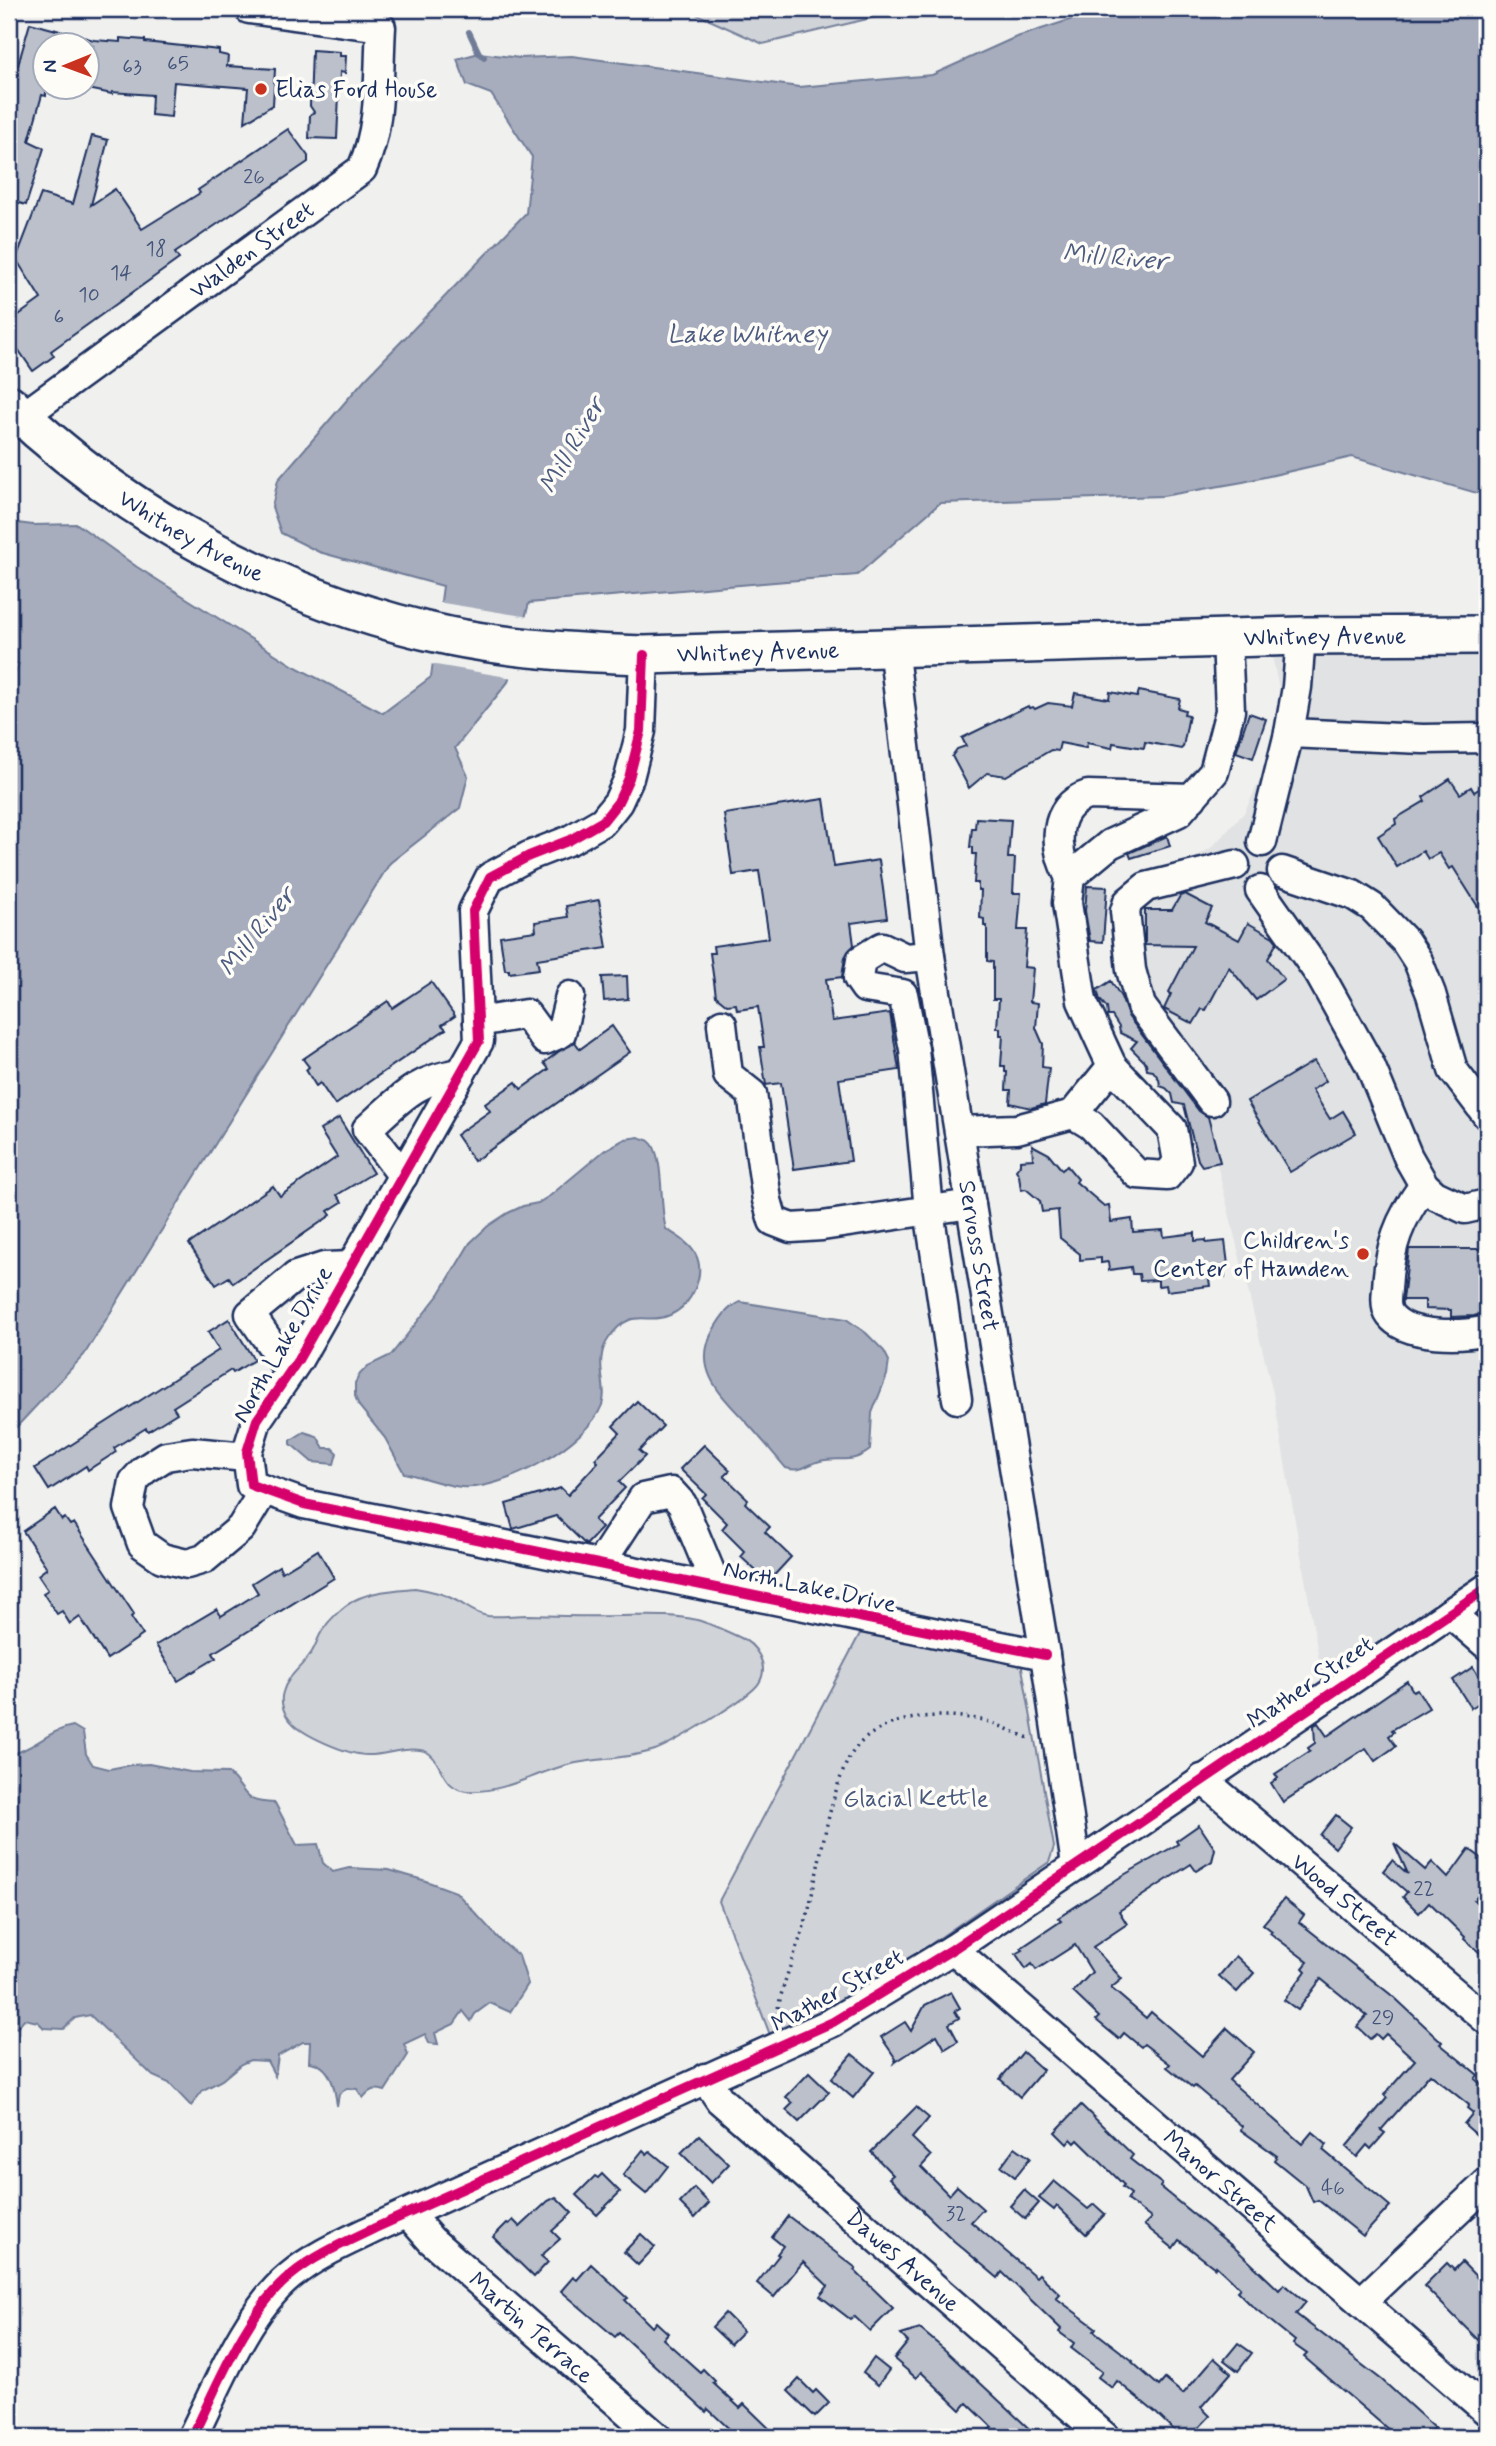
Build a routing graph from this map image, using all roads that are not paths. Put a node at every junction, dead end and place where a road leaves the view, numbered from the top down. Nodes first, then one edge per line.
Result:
1 (252, 9) edge
2 (15, 410) edge
3 (1487, 635) edge
4 (1301, 636) junction
5 (1227, 638) junction
6 (893, 646) junction
7 (644, 655) junction
8 (1289, 733) junction
9 (1487, 737) edge
10 (1192, 798) junction
11 (1262, 842) junction
12 (1236, 865) junction
13 (1282, 871) junction
14 (1070, 877) junction
15 (1260, 890) junction
16 (931, 964) junction
17 (893, 992) junction
18 (570, 996) dead end
19 (478, 1022) junction
20 (722, 1024) dead end
21 (1112, 1066) junction
22 (461, 1073) junction
23 (1212, 1101) dead end
24 (1073, 1114) junction
25 (1487, 1115) edge
26 (959, 1132) junction
27 (403, 1176) junction
28 (1424, 1185) junction
29 (971, 1204) junction
30 (1487, 1204) edge
31 (929, 1210) junction
32 (352, 1266) junction
33 (1487, 1331) edge
34 (290, 1372) junction
35 (957, 1399) dead end
36 (247, 1458) junction
37 (264, 1490) junction
38 (600, 1564) junction
39 (718, 1588) junction
40 (1487, 1588) edge
41 (1450, 1613) junction
42 (1487, 1645) edge
43 (1045, 1655) junction
44 (1202, 1779) junction
45 (1076, 1865) junction
46 (953, 1948) junction
47 (1487, 2020) edge
48 (705, 2078) junction
49 (1487, 2183) edge
50 (408, 2214) junction
51 (1362, 2301) junction
52 (1487, 2411) edge
53 (192, 2437) edge
54 (657, 2437) edge
55 (1105, 2437) edge

1 - 2 street, Walden Street
2 - 7 main road, Whitney Avenue
3 - 4 main road, Whitney Avenue
4 - 5 main road, Whitney Avenue
4 - 8 street
5 - 6 main road, Whitney Avenue
5 - 10 street
6 - 7 main road, Whitney Avenue
6 - 16 street, Servoss Street
7 - 19 street, North Lake Drive
8 - 9 street
8 - 11 street
10 - 14 street
10 - 14 street
11 - 12 street
11 - 13 street
12 - 15 street
12 - 23 street
13 - 15 street
13 - 25 street
14 - 21 street
15 - 28 street
16 - 17 street
16 - 17 street
16 - 26 street, Servoss Street
17 - 31 street
18 - 19 street
19 - 22 street, North Lake Drive
20 - 31 street
21 - 24 street
21 - 24 street
22 - 27 street, North Lake Drive
22 - 27 street
24 - 26 street
26 - 29 street, Servoss Street
27 - 32 street, North Lake Drive
28 - 30 street
28 - 33 street
29 - 31 street
29 - 43 street, Servoss Street
31 - 35 street
32 - 34 street, North Lake Drive
32 - 34 street
34 - 36 street, North Lake Drive
36 - 37 street, North Lake Drive
36 - 37 street
37 - 38 street, North Lake Drive
38 - 39 street, North Lake Drive
38 - 39 street
39 - 43 street, North Lake Drive
40 - 41 street, Mather Street
41 - 42 street
41 - 44 street, Mather Street
43 - 45 street, Servoss Street
44 - 45 street, Mather Street
44 - 47 street, Wood Street
45 - 46 street, Mather Street
46 - 48 street, Mather Street
46 - 51 street, Manor Street
48 - 50 street, Mather Street
48 - 55 street, Dawes Avenue
49 - 51 street
50 - 53 street, Mather Street
50 - 54 street, Martin Terrace
51 - 52 street, Manor Street

